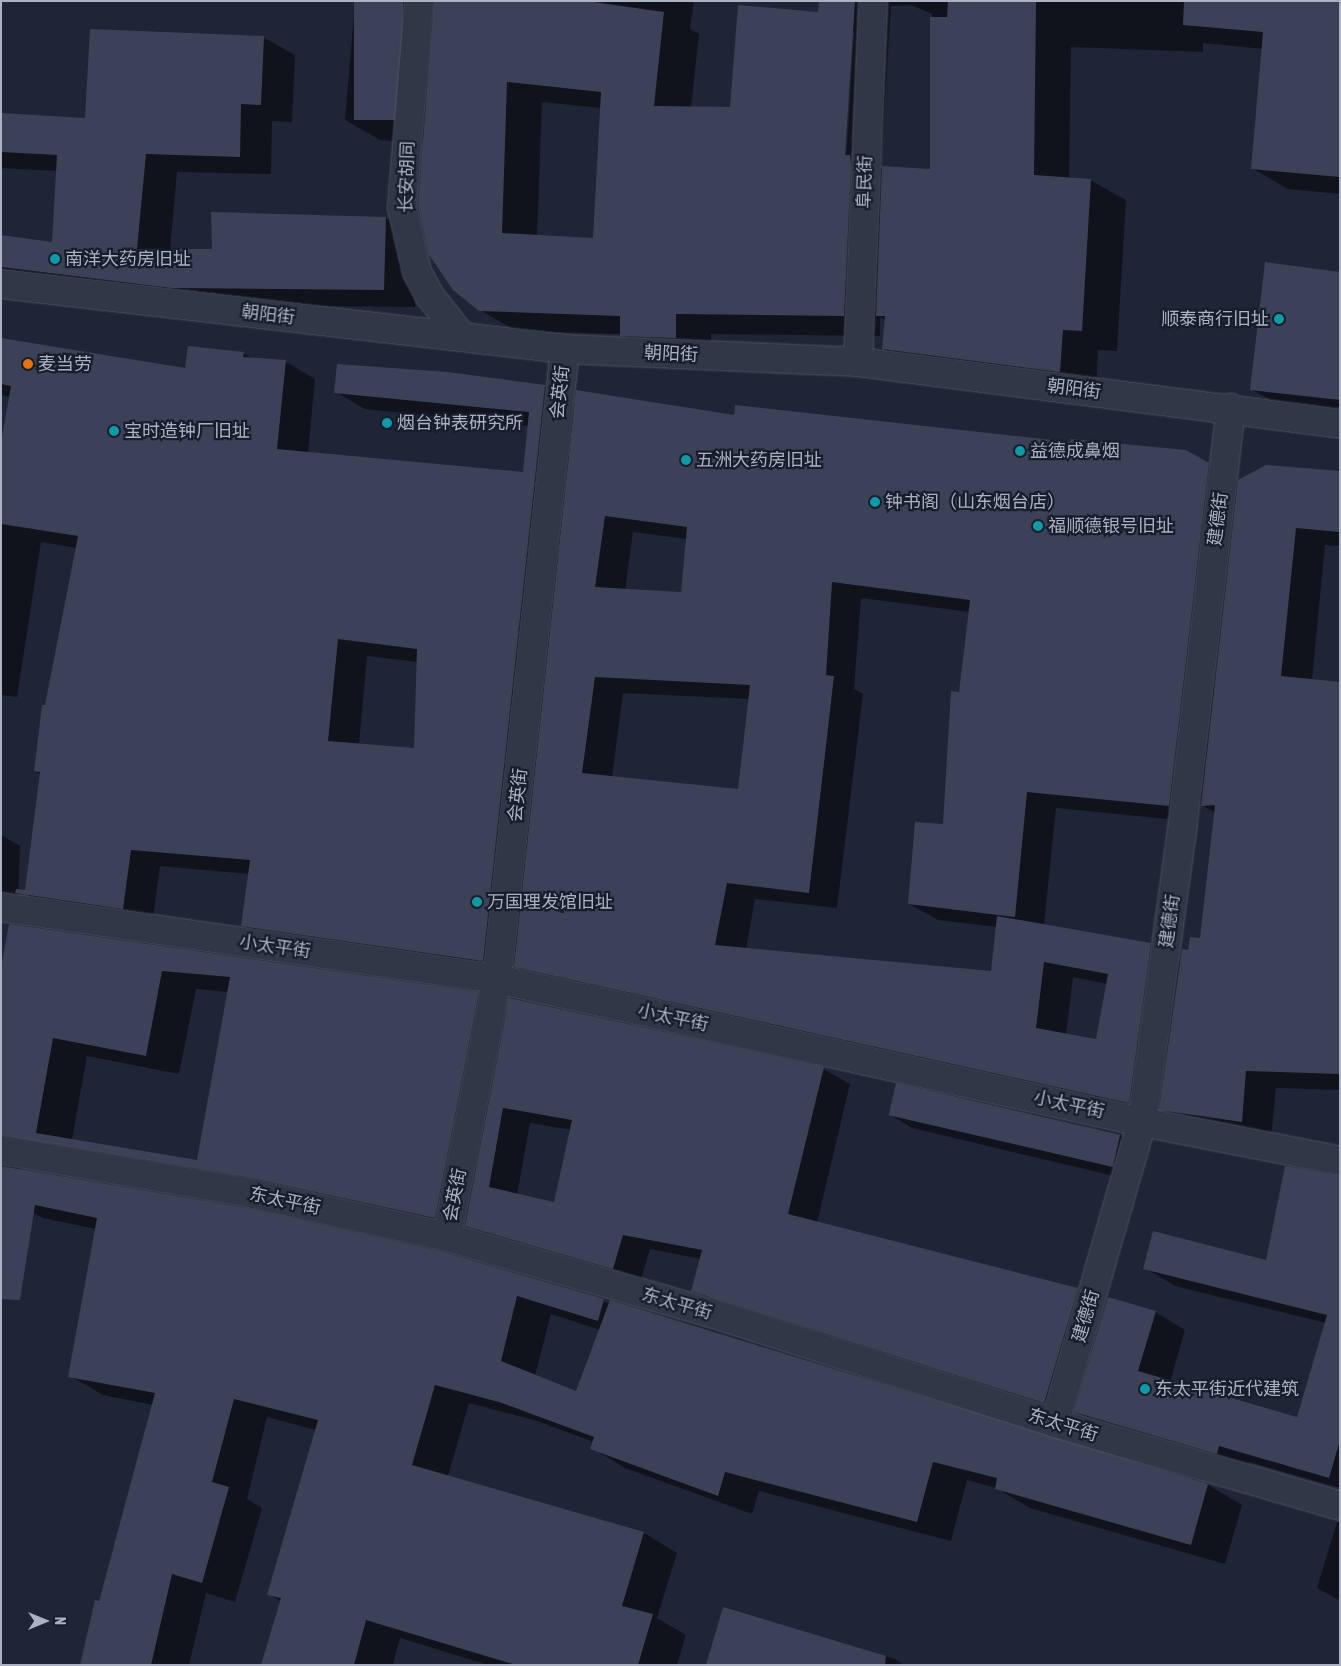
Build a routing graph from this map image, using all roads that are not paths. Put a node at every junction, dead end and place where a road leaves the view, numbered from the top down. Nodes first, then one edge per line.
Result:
1 (419, 1) edge
2 (873, 1) edge
3 (1, 284) edge
4 (462, 338) junction
5 (565, 349) junction
6 (858, 362) junction
7 (1231, 408) junction
8 (1340, 424) edge
9 (1, 907) edge
10 (497, 979) junction
11 (1142, 1122) junction
12 (1, 1150) edge
13 (1340, 1161) edge
14 (447, 1237) junction
15 (1055, 1423) junction
16 (1340, 1506) edge

1 - 4 street, 长安胡同
2 - 6 street, 阜民街
3 - 4 street, 朝阳街
4 - 5 street, 朝阳街
5 - 6 street, 朝阳街
5 - 10 street, 会英街
6 - 7 street, 朝阳街
7 - 8 street, 朝阳街
7 - 11 street, 建德街
9 - 10 street, 小太平街
10 - 11 street, 小太平街
10 - 14 street, 会英街
11 - 13 street, 小太平街
11 - 15 street, 建德街
12 - 14 street, 东太平街
14 - 15 street, 东太平街
15 - 16 street, 东太平街

